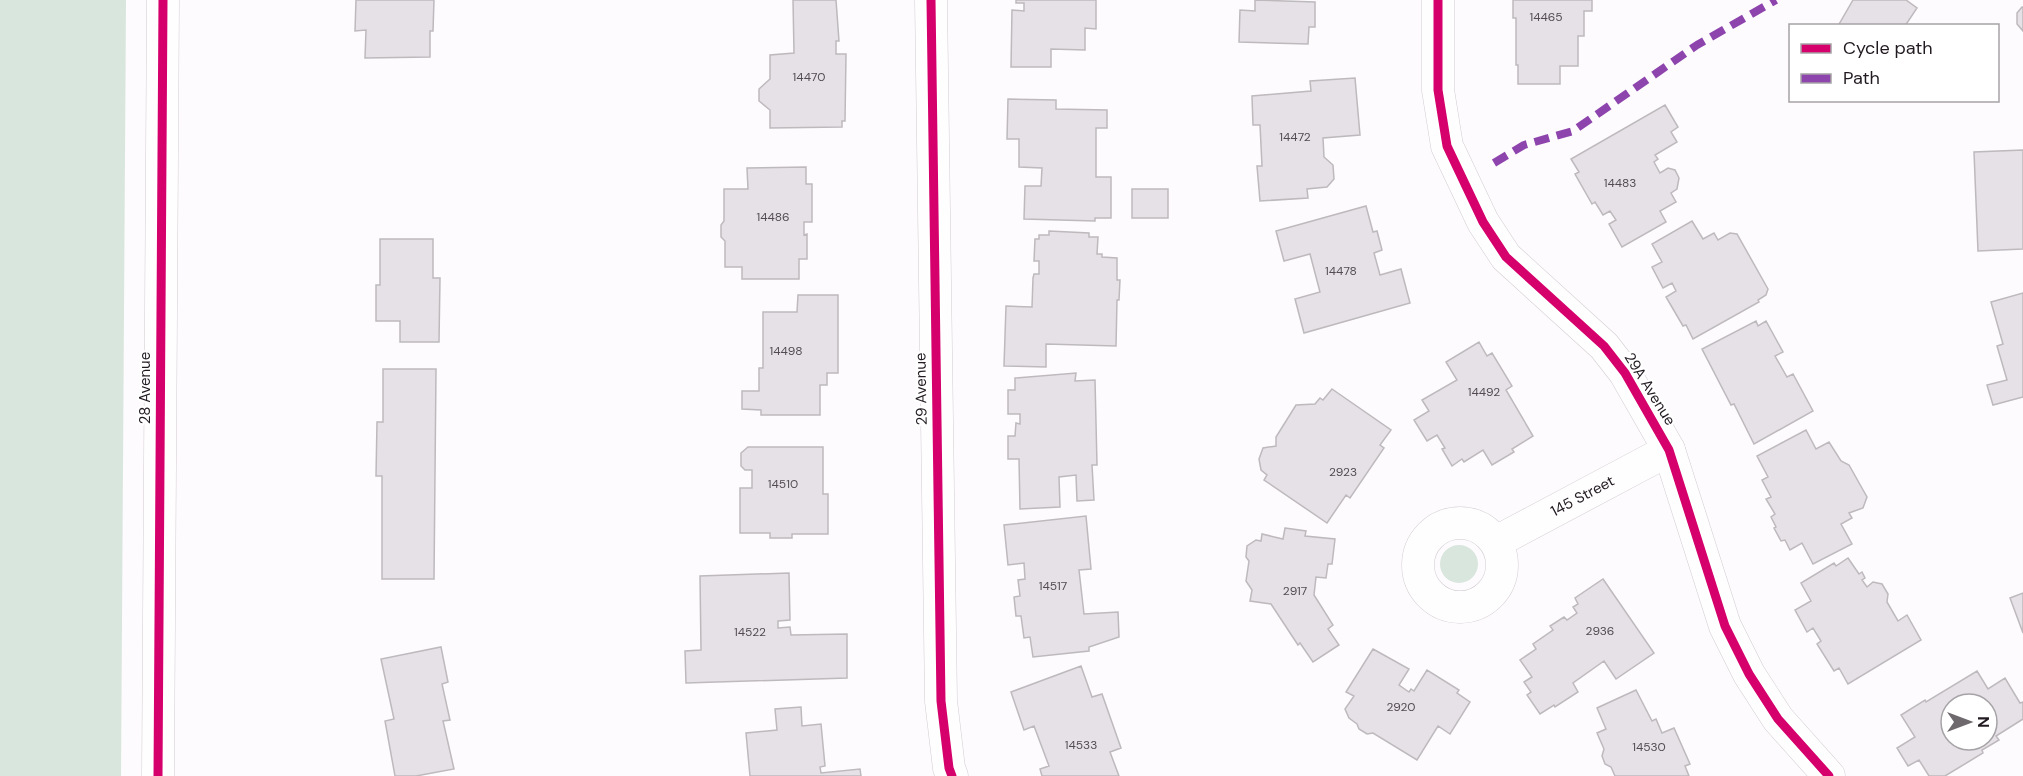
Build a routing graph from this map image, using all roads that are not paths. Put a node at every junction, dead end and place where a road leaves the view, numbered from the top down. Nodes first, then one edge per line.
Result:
1 (163, 0) edge
2 (931, 0) edge
3 (1438, 0) edge
4 (1669, 450) junction
5 (1496, 542) dead end
6 (158, 776) edge
7 (952, 776) edge
8 (1829, 776) edge

1 - 6 street, 28 Avenue
2 - 7 street, 29 Avenue
3 - 4 street, 29A Avenue
4 - 5 street, 145 Street
4 - 8 street, 29A Avenue

